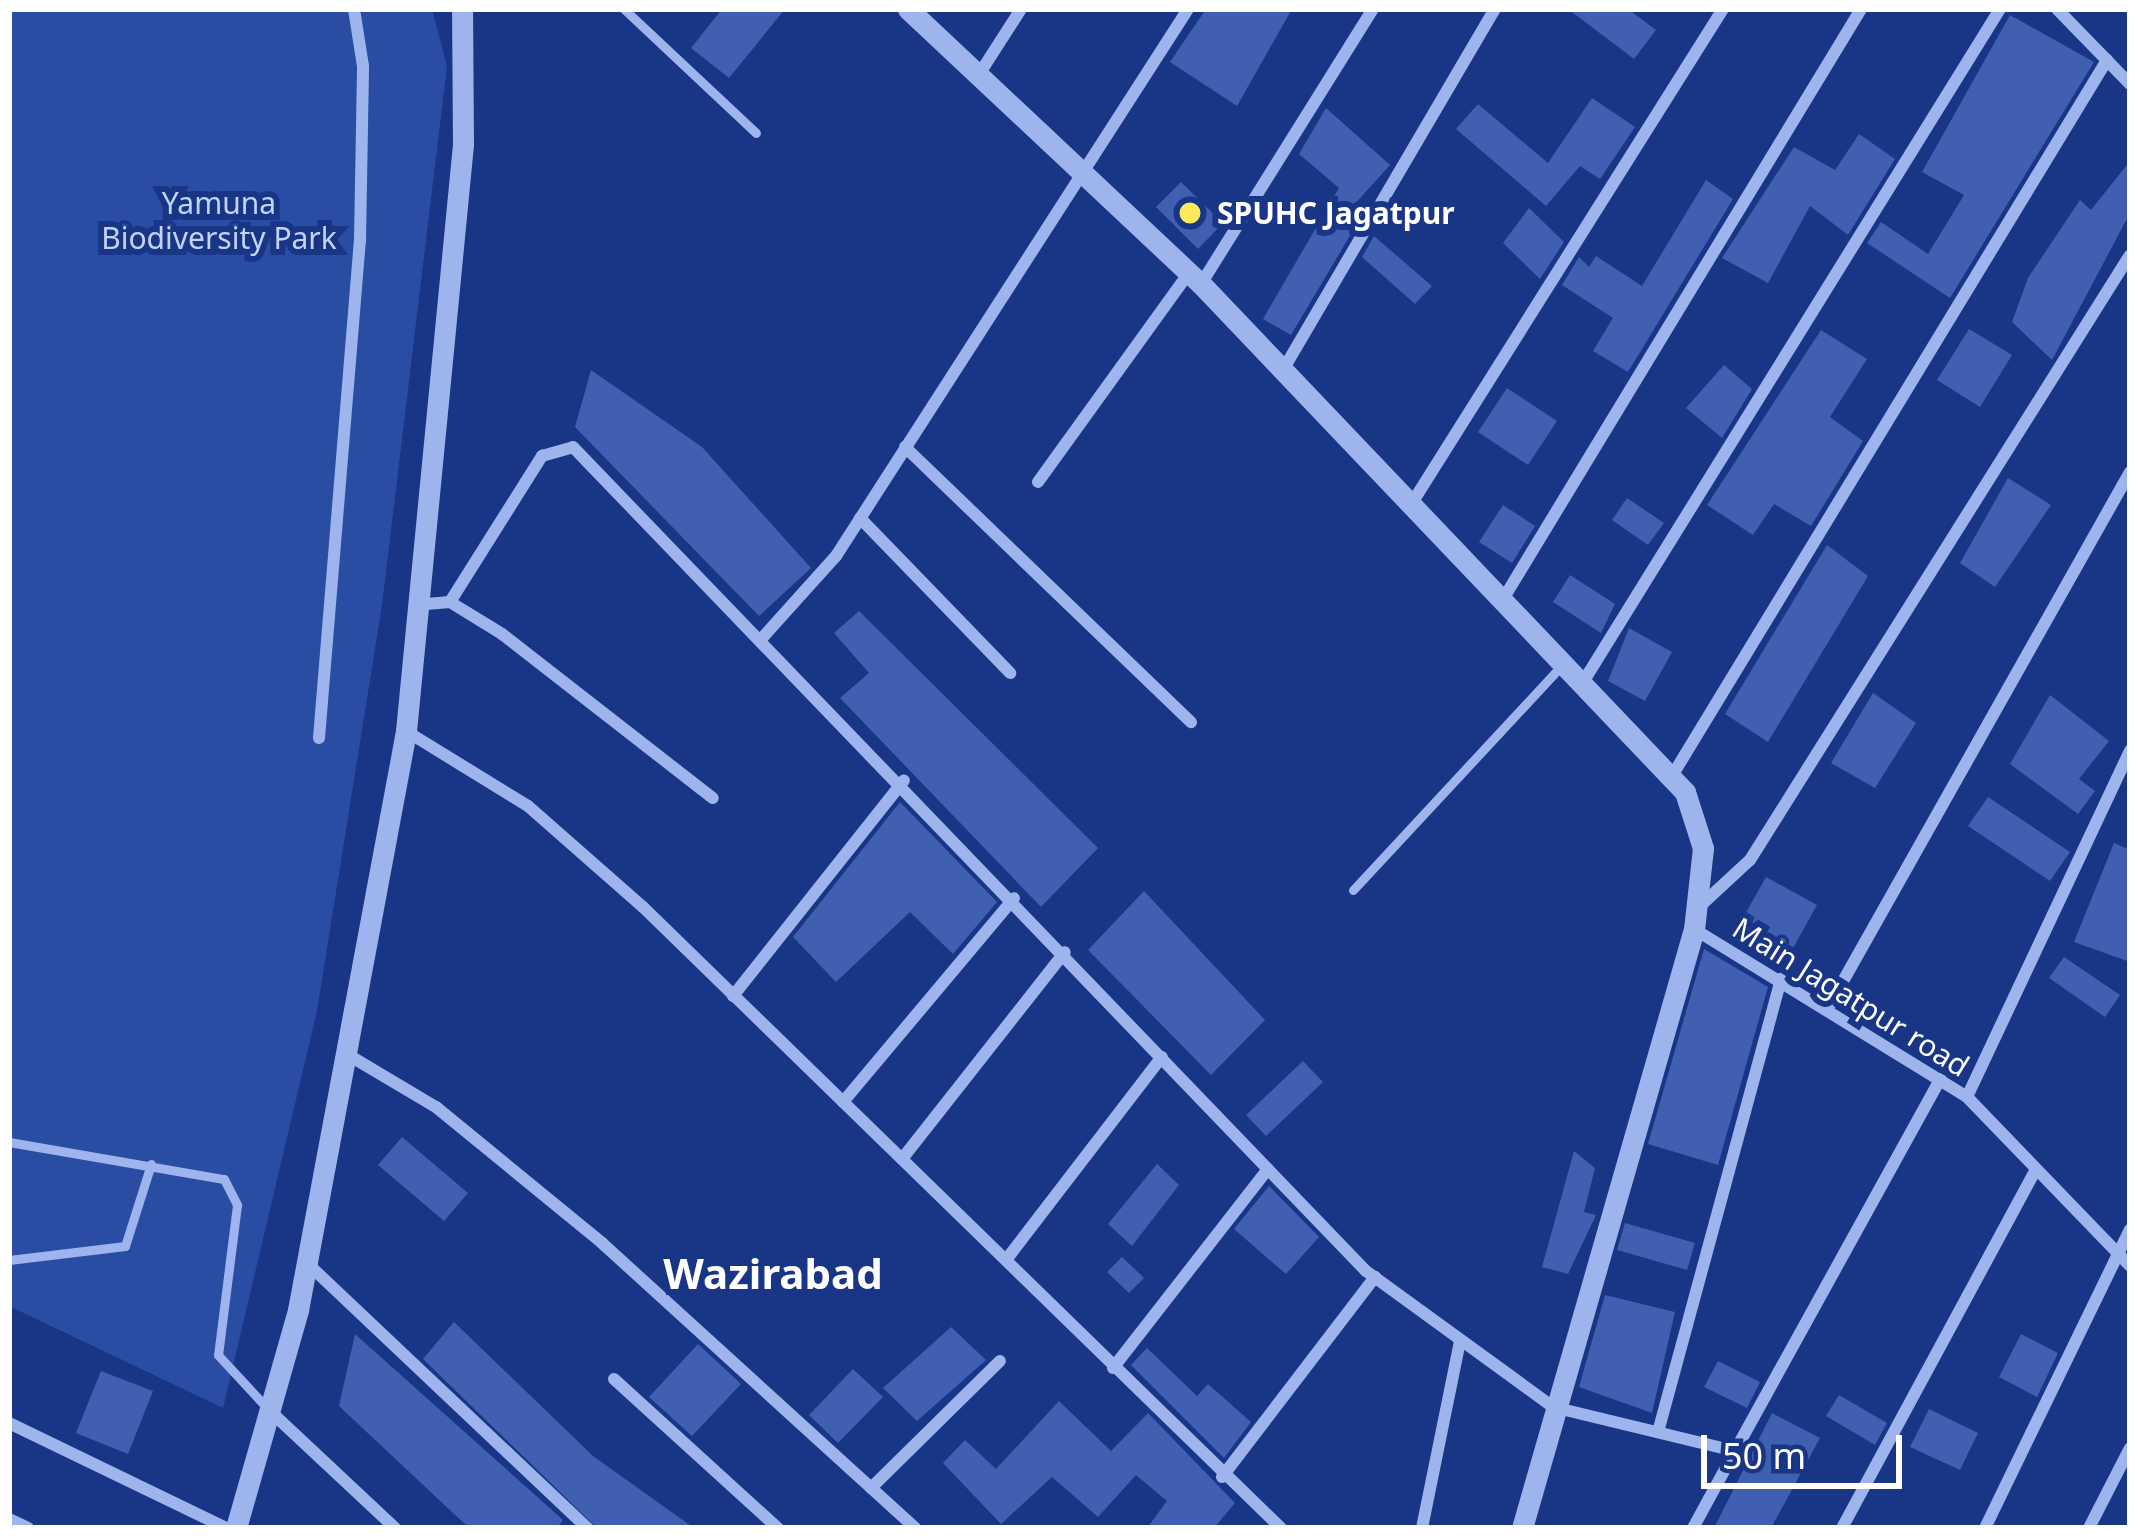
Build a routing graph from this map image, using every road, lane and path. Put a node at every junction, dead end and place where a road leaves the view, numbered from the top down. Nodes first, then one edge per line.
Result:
1 (354, 9) edge
2 (462, 9) edge
3 (624, 9) edge
4 (908, 9) edge
5 (1021, 9) edge
6 (1188, 9) edge
7 (1373, 9) edge
8 (1495, 9) edge
9 (1723, 9) edge
10 (1861, 9) edge
11 (2000, 9) edge
12 (2057, 9) edge
13 (2107, 60) junction
14 (978, 76) junction
15 (2130, 85) edge
16 (756, 134) dead end
17 (1082, 179) junction
18 (2130, 255) edge
19 (1195, 278) junction
20 (1283, 370) junction
21 (905, 447) junction
22 (2130, 472) edge
23 (1038, 482) dead end
24 (1412, 503) junction
25 (860, 518) junction
26 (1505, 596) junction
27 (450, 602) junction
28 (413, 606) junction
29 (763, 637) junction
30 (1567, 660) junction
31 (1010, 673) dead end
32 (1585, 679) junction
33 (1191, 722) dead end
34 (406, 731) junction
35 (319, 738) dead end
36 (2130, 750) edge
37 (1672, 776) junction
38 (904, 780) junction
39 (713, 798) dead end
40 (1353, 890) dead end
41 (1013, 898) junction
42 (1696, 918) junction
43 (1065, 952) junction
44 (1780, 978) junction
45 (733, 996) junction
46 (1829, 1006) junction
47 (350, 1056) junction
48 (1162, 1057) junction
49 (1940, 1079) junction
50 (1967, 1097) junction
51 (843, 1102) junction
52 (9, 1142) edge
53 (902, 1160) junction
54 (151, 1164) junction
55 (1268, 1169) junction
56 (2036, 1172) junction
57 (2130, 1229) edge
58 (9, 1260) edge
59 (1006, 1260) junction
60 (2126, 1261) edge
61 (307, 1263) junction
62 (1375, 1277) junction
63 (1460, 1341) junction
64 (1000, 1361) dead end
65 (1114, 1368) junction
66 (614, 1378) dead end
67 (1553, 1407) junction
68 (269, 1411) junction
69 (9, 1424) edge
70 (1658, 1432) junction
71 (2130, 1448) edge
72 (1735, 1451) junction
73 (1222, 1478) junction
74 (871, 1488) junction
75 (9, 1519) edge
76 (28, 1528) edge
77 (226, 1528) edge
78 (236, 1528) edge
79 (395, 1528) edge
80 (587, 1528) edge
81 (778, 1528) edge
82 (915, 1528) edge
83 (1281, 1528) edge
84 (1422, 1528) edge
85 (1522, 1528) edge
86 (1693, 1528) edge
87 (1842, 1528) edge
88 (1985, 1528) edge
89 (2089, 1528) edge

1 - 35 street
2 - 28 street
3 - 16 lane
4 - 14 street
5 - 14 street
6 - 17 street
7 - 19 street
8 - 20 street
9 - 24 street
10 - 26 street
11 - 32 street
12 - 13 street
13 - 15 street
13 - 37 street
14 - 17 street
17 - 19 street
17 - 21 street
18 - 42 street
19 - 20 street
19 - 23 street
20 - 24 street
21 - 25 street
21 - 33 street
22 - 46 street
24 - 26 street
25 - 29 street
25 - 31 street
26 - 30 street
27 - 28 street
27 - 29 street
27 - 39 street
28 - 34 street
29 - 38 street
30 - 32 street
30 - 40 lane
32 - 37 street
34 - 45 street
34 - 47 street
36 - 50 street
37 - 42 street
38 - 41 street
38 - 45 street
41 - 43 street
41 - 51 street
42 - 44 street, Main Jagatpur road
42 - 67 street
43 - 48 street
43 - 53 street
44 - 46 street, Main Jagatpur road
44 - 70 street
45 - 51 street
46 - 49 street, Main Jagatpur road
47 - 61 street
47 - 74 street
48 - 55 street
48 - 59 street
49 - 50 street, Main Jagatpur road
49 - 72 street
50 - 56 street, Main Jagatpur road
51 - 53 street
52 - 54 lane
53 - 59 street
54 - 58 lane
54 - 68 lane
55 - 62 street
55 - 65 street
56 - 60 street, Main Jagatpur road
56 - 87 street
57 - 60 street
59 - 65 street
60 - 88 street
61 - 68 street
61 - 80 street
62 - 63 street
62 - 73 street
63 - 67 street
63 - 84 street
64 - 74 street
65 - 73 street
66 - 81 street
67 - 70 street
67 - 85 street
68 - 78 street
68 - 79 street
69 - 77 street
70 - 72 street
71 - 89 street
72 - 86 street
73 - 83 street
74 - 82 street
75 - 76 street

